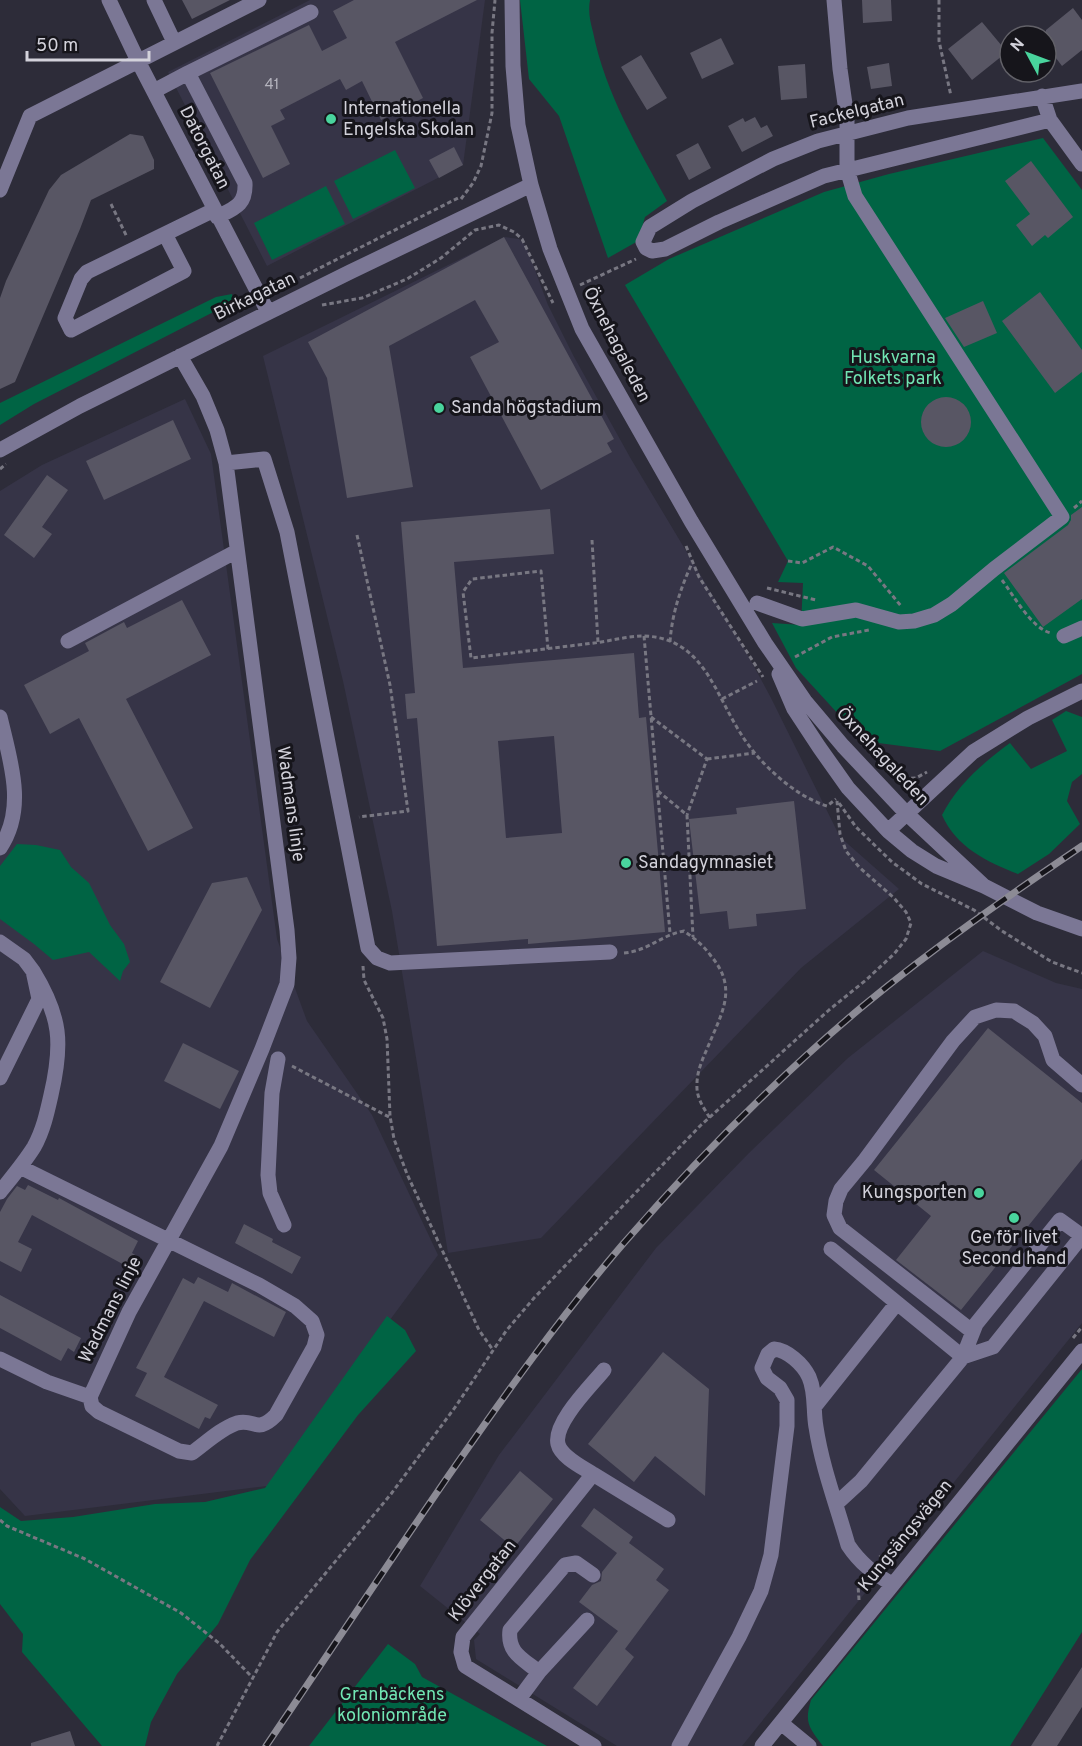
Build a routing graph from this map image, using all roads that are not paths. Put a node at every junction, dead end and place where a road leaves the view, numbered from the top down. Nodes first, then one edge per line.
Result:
1 (109, 0) edge
2 (154, 0) edge
3 (260, 0) edge
4 (512, 0) edge
5 (834, 0) edge
6 (311, 12) dead end
7 (174, 42) junction
8 (138, 61) junction
9 (188, 73) junction
10 (154, 91) junction
11 (1082, 91) edge
12 (1042, 96) junction
13 (1050, 120) junction
14 (846, 134) junction
15 (1082, 164) edge
16 (847, 169) junction
17 (531, 185) junction
18 (0, 190) edge
19 (216, 213) junction
20 (165, 234) junction
21 (268, 312) junction
22 (180, 356) junction
23 (0, 450) edge
24 (226, 463) junction
25 (237, 551) junction
26 (757, 603) dead end
27 (1082, 627) edge
28 (1064, 636) road end
29 (68, 641) dead end
30 (765, 643) junction
31 (1082, 691) edge
32 (0, 717) edge
33 (906, 813) junction
34 (888, 831) junction
35 (0, 848) edge
36 (984, 886) junction
37 (1082, 929) edge
38 (0, 942) edge
39 (610, 952) road end
40 (33, 971) junction
41 (262, 1049) junction
42 (0, 1078) edge
43 (1082, 1085) edge
44 (20, 1167) junction
45 (0, 1192) edge
46 (284, 1225) dead end
47 (1082, 1236) edge
48 (169, 1242) junction
49 (831, 1249) dead end
50 (897, 1303) junction
51 (973, 1332) junction
52 (1082, 1351) edge
53 (963, 1357) junction
54 (0, 1359) edge
55 (604, 1370) dead end
56 (90, 1397) junction
57 (814, 1406) junction
58 (593, 1474) junction
59 (836, 1504) junction
60 (668, 1520) dead end
61 (593, 1575) dead end
62 (892, 1584) junction
63 (587, 1620) dead end
64 (539, 1672) junction
65 (519, 1700) junction
66 (781, 1723) junction
67 (594, 1746) edge
68 (679, 1746) edge
69 (762, 1746) edge
70 (809, 1746) edge

1 - 8 street, Datorgatan
2 - 7 street
3 - 7 street
4 - 17 street, Öxnehagaleden
5 - 14 street
6 - 9 street
7 - 8 street
8 - 10 street, Datorgatan
8 - 18 street
9 - 10 street
9 - 19 street
10 - 19 street, Datorgatan
11 - 12 street, Fackelgatan
12 - 13 street
12 - 14 street, Fackelgatan
13 - 15 street
13 - 16 street
14 - 16 street
14 - 16 street, Fackelgatan
16 - 26 street
17 - 21 street, Birkagatan
17 - 30 street, Öxnehagaleden
19 - 20 street
19 - 21 street, Datorgatan
20 - 20 street
21 - 22 street, Birkagatan
22 - 23 street, Birkagatan
22 - 24 street, Wadmans linje
24 - 25 street, Wadmans linje
24 - 39 street
25 - 29 street
25 - 41 street, Wadmans linje
27 - 28 street
30 - 33 street, Öxnehagaleden
30 - 34 street, Öxnehagaleden
31 - 33 street
32 - 35 street
33 - 34 street
33 - 36 street, Öxnehagaleden
34 - 36 street, Öxnehagaleden
36 - 37 street, Öxnehagaleden
38 - 40 street
40 - 42 street
40 - 44 street
41 - 46 street
41 - 48 street, Wadmans linje
43 - 51 street
44 - 45 street
44 - 48 street
47 - 51 street
47 - 53 street
48 - 56 street, Wadmans linje
48 - 56 street
49 - 50 street
50 - 53 street
50 - 57 street
51 - 53 street
52 - 62 street, Kungsängsvägen
53 - 59 street
54 - 56 street
55 - 58 street
57 - 59 street
57 - 68 street
58 - 60 street
58 - 65 street, Klövergatan
59 - 62 street
61 - 64 street
62 - 66 street, Kungsängsvägen
63 - 64 street
64 - 65 street
65 - 67 street, Klövergatan
66 - 69 street, Kungsängsvägen
66 - 70 street

